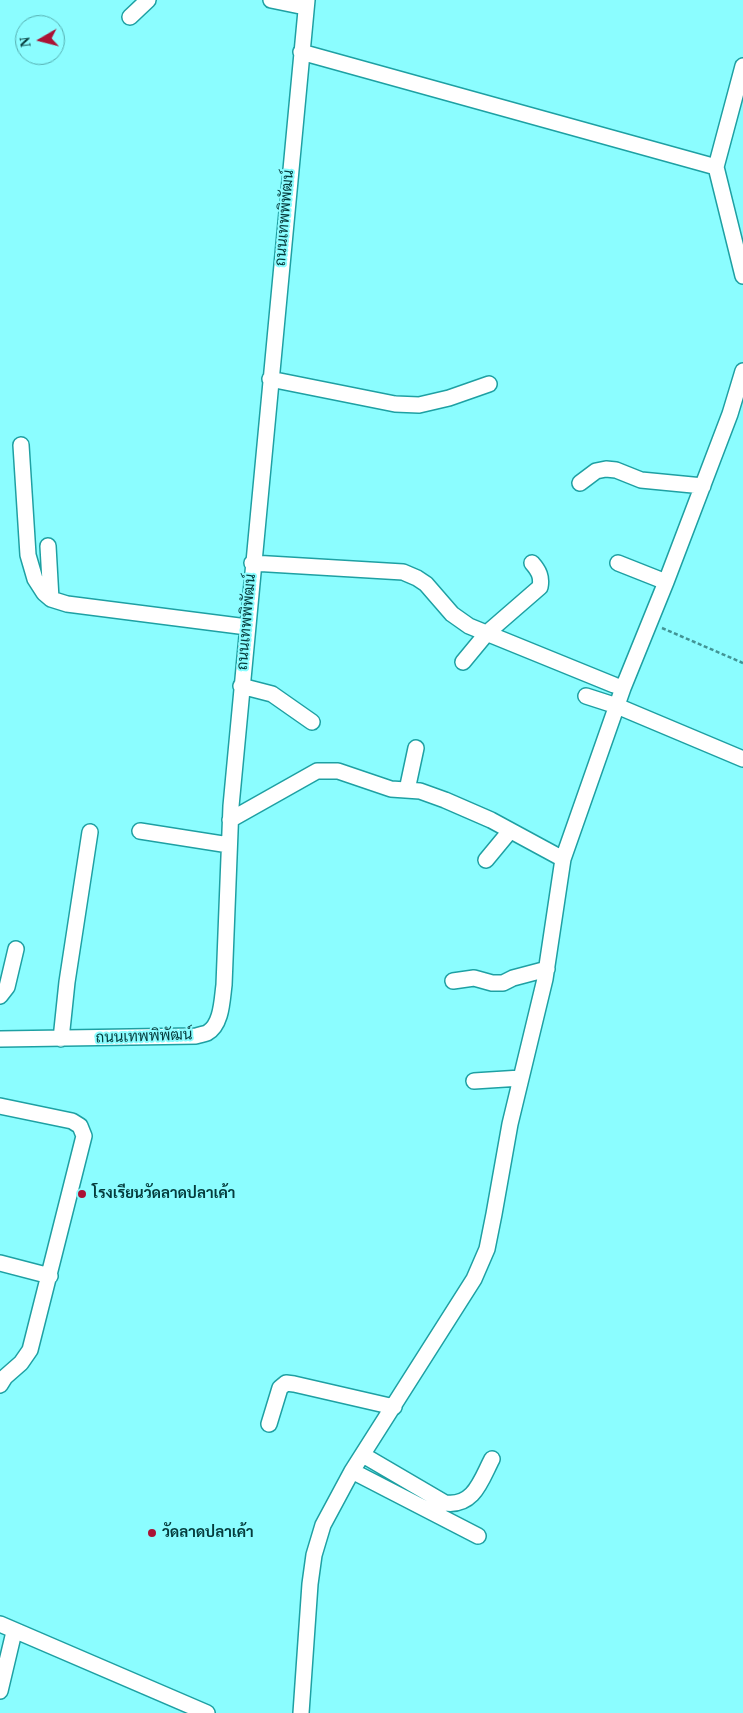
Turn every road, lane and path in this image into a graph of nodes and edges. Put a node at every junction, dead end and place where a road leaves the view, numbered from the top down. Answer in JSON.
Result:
{"nodes":[{"id":1,"x":148,"y":0,"type":"edge"},
{"id":2,"x":271,"y":0,"type":"edge"},
{"id":3,"x":306,"y":4,"type":"edge"},
{"id":4,"x":130,"y":17,"type":"dead end"},
{"id":5,"x":301,"y":52,"type":"junction"},
{"id":6,"x":743,"y":66,"type":"edge"},
{"id":7,"x":716,"y":166,"type":"junction"},
{"id":8,"x":743,"y":276,"type":"edge"},
{"id":9,"x":743,"y":371,"type":"edge"},
{"id":10,"x":270,"y":379,"type":"junction"},
{"id":11,"x":489,"y":384,"type":"dead end"},
{"id":12,"x":737,"y":415,"type":"edge"},
{"id":13,"x":21,"y":445,"type":"dead end"},
{"id":14,"x":580,"y":483,"type":"dead end"},
{"id":15,"x":703,"y":486,"type":"junction"},
{"id":16,"x":48,"y":546,"type":"dead end"},
{"id":17,"x":252,"y":563,"type":"junction"},
{"id":18,"x":532,"y":563,"type":"dead end"},
{"id":19,"x":618,"y":563,"type":"dead end"},
{"id":20,"x":666,"y":582,"type":"junction"},
{"id":21,"x":51,"y":599,"type":"junction"},
{"id":22,"x":650,"y":623,"type":"junction"},
{"id":23,"x":247,"y":627,"type":"junction"},
{"id":24,"x":487,"y":633,"type":"junction"},
{"id":25,"x":463,"y":662,"type":"dead end"},
{"id":26,"x":743,"y":663,"type":"edge"},
{"id":27,"x":241,"y":686,"type":"junction"},
{"id":28,"x":623,"y":688,"type":"junction"},
{"id":29,"x":586,"y":696,"type":"dead end"},
{"id":30,"x":617,"y":706,"type":"junction"},
{"id":31,"x":312,"y":722,"type":"dead end"},
{"id":32,"x":416,"y":748,"type":"dead end"},
{"id":33,"x":743,"y":759,"type":"edge"},
{"id":34,"x":407,"y":790,"type":"junction"},
{"id":35,"x":230,"y":820,"type":"junction"},
{"id":36,"x":510,"y":830,"type":"junction"},
{"id":37,"x":140,"y":831,"type":"dead end"},
{"id":38,"x":90,"y":832,"type":"dead end"},
{"id":39,"x":229,"y":846,"type":"junction"},
{"id":40,"x":563,"y":859,"type":"junction"},
{"id":41,"x":486,"y":860,"type":"dead end"},
{"id":42,"x":16,"y":949,"type":"dead end"},
{"id":43,"x":547,"y":968,"type":"junction"},
{"id":44,"x":452,"y":981,"type":"dead end"},
{"id":45,"x":0,"y":996,"type":"edge"},
{"id":46,"x":61,"y":1039,"type":"junction"},
{"id":47,"x":0,"y":1040,"type":"edge"},
{"id":48,"x":521,"y":1078,"type":"junction"},
{"id":49,"x":474,"y":1081,"type":"dead end"},
{"id":50,"x":0,"y":1106,"type":"edge"},
{"id":51,"x":0,"y":1263,"type":"edge"},
{"id":52,"x":50,"y":1276,"type":"junction"},
{"id":53,"x":0,"y":1385,"type":"edge"},
{"id":54,"x":394,"y":1407,"type":"junction"},
{"id":55,"x":269,"y":1424,"type":"dead end"},
{"id":56,"x":363,"y":1455,"type":"junction"},
{"id":57,"x":492,"y":1459,"type":"dead end"},
{"id":58,"x":352,"y":1471,"type":"junction"},
{"id":59,"x":478,"y":1536,"type":"dead end"},
{"id":60,"x":0,"y":1624,"type":"edge"},
{"id":61,"x":14,"y":1632,"type":"junction"},
{"id":62,"x":0,"y":1691,"type":"edge"},
{"id":63,"x":207,"y":1713,"type":"edge"},
{"id":64,"x":301,"y":1713,"type":"edge"}],
"edges":[{"from":1,"to":4,"type":"street"},
{"from":2,"to":3,"type":"street"},
{"from":3,"to":5,"type":"street","name":"ถนนเทพพิพัฒน์"},
{"from":5,"to":7,"type":"street"},
{"from":5,"to":10,"type":"street","name":"ถนนเทพพิพัฒน์"},
{"from":6,"to":7,"type":"street"},
{"from":7,"to":8,"type":"street"},
{"from":9,"to":12,"type":"street"},
{"from":10,"to":11,"type":"street"},
{"from":10,"to":17,"type":"street","name":"ถนนเทพพิพัฒน์"},
{"from":12,"to":15,"type":"street"},
{"from":13,"to":21,"type":"street"},
{"from":14,"to":15,"type":"street"},
{"from":15,"to":20,"type":"street"},
{"from":16,"to":21,"type":"street"},
{"from":17,"to":23,"type":"street","name":"ถนนเทพพิพัฒน์"},
{"from":17,"to":24,"type":"street"},
{"from":18,"to":24,"type":"street"},
{"from":19,"to":20,"type":"street"},
{"from":20,"to":22,"type":"street"},
{"from":21,"to":23,"type":"street"},
{"from":22,"to":26,"type":"path"},
{"from":22,"to":28,"type":"street"},
{"from":23,"to":27,"type":"street","name":"ถนนเทพพิพัฒน์"},
{"from":24,"to":25,"type":"street"},
{"from":24,"to":28,"type":"street"},
{"from":27,"to":31,"type":"street"},
{"from":27,"to":35,"type":"street","name":"ถนนเทพพิพัฒน์"},
{"from":28,"to":30,"type":"street"},
{"from":29,"to":30,"type":"street"},
{"from":30,"to":33,"type":"street"},
{"from":30,"to":40,"type":"street"},
{"from":32,"to":34,"type":"street"},
{"from":34,"to":35,"type":"street"},
{"from":34,"to":36,"type":"street"},
{"from":35,"to":39,"type":"street","name":"ถนนเทพพิพัฒน์"},
{"from":36,"to":40,"type":"street"},
{"from":36,"to":41,"type":"street"},
{"from":37,"to":39,"type":"street"},
{"from":38,"to":46,"type":"street"},
{"from":39,"to":46,"type":"street","name":"ถนนเทพพิพัฒน์"},
{"from":40,"to":43,"type":"street"},
{"from":42,"to":45,"type":"street"},
{"from":43,"to":44,"type":"street"},
{"from":43,"to":48,"type":"street"},
{"from":46,"to":47,"type":"street","name":"ถนนเทพพิพัฒน์"},
{"from":48,"to":49,"type":"street"},
{"from":48,"to":54,"type":"street"},
{"from":50,"to":52,"type":"street"},
{"from":51,"to":52,"type":"street"},
{"from":52,"to":53,"type":"street"},
{"from":54,"to":55,"type":"street"},
{"from":54,"to":56,"type":"street"},
{"from":56,"to":57,"type":"street"},
{"from":56,"to":58,"type":"street"},
{"from":58,"to":59,"type":"street"},
{"from":58,"to":64,"type":"street"},
{"from":60,"to":61,"type":"street"},
{"from":61,"to":62,"type":"street"},
{"from":61,"to":63,"type":"street"}]}
